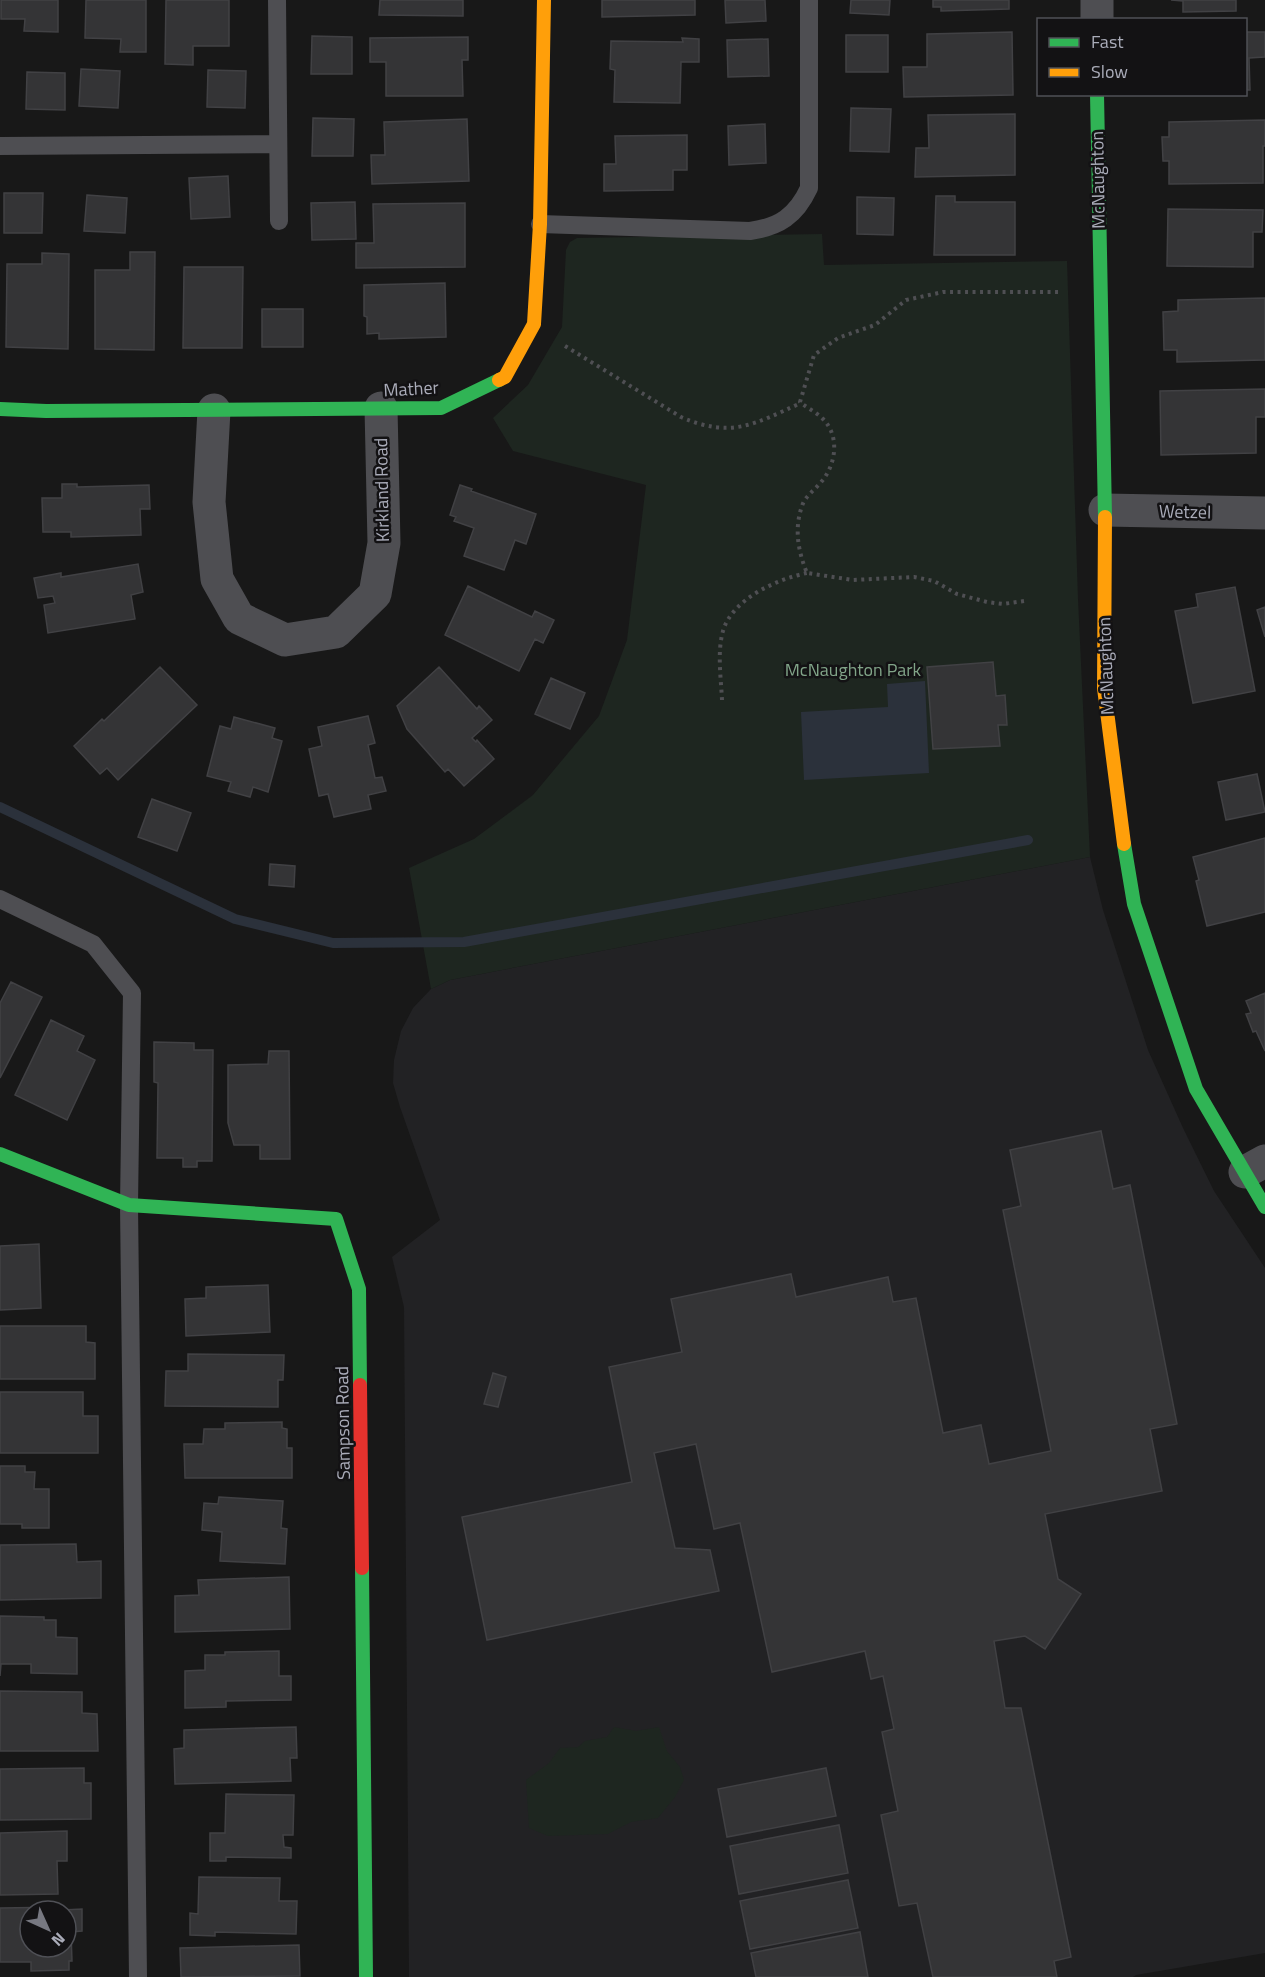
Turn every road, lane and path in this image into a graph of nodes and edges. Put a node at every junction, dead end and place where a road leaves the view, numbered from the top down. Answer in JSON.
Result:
{"nodes":[{"id":1,"x":277,"y":0,"type":"edge"},
{"id":2,"x":544,"y":0,"type":"edge"},
{"id":3,"x":809,"y":0,"type":"edge"},
{"id":4,"x":1097,"y":0,"type":"edge"},
{"id":5,"x":1097,"y":18,"type":"edge"},
{"id":6,"x":1097,"y":96,"type":"edge"},
{"id":7,"x":279,"y":144,"type":"junction"},
{"id":8,"x":0,"y":146,"type":"edge"},
{"id":9,"x":279,"y":221,"type":"dead end"},
{"id":10,"x":540,"y":224,"type":"junction"},
{"id":11,"x":1061,"y":292,"type":"dead end"},
{"id":12,"x":565,"y":346,"type":"dead end"},
{"id":13,"x":801,"y":403,"type":"junction"},
{"id":14,"x":381,"y":408,"type":"junction"},
{"id":15,"x":0,"y":409,"type":"edge"},
{"id":16,"x":214,"y":410,"type":"junction"},
{"id":17,"x":1105,"y":510,"type":"junction"},
{"id":18,"x":1265,"y":513,"type":"edge"},
{"id":19,"x":807,"y":573,"type":"junction"},
{"id":20,"x":1024,"y":601,"type":"dead end"},
{"id":21,"x":722,"y":700,"type":"dead end"},
{"id":22,"x":0,"y":899,"type":"edge"},
{"id":23,"x":0,"y":1154,"type":"edge"},
{"id":24,"x":1255,"y":1167,"type":"edge"},
{"id":25,"x":129,"y":1205,"type":"junction"},
{"id":26,"x":1265,"y":1207,"type":"edge"},
{"id":27,"x":138,"y":1977,"type":"edge"},
{"id":28,"x":366,"y":1977,"type":"edge"}],
"edges":[{"from":1,"to":7,"type":"lane"},
{"from":2,"to":10,"type":"street","name":"Mather"},
{"from":3,"to":10,"type":"lane"},
{"from":4,"to":5,"type":"street"},
{"from":6,"to":17,"type":"street","name":"McNaughton"},
{"from":7,"to":8,"type":"lane"},
{"from":7,"to":9,"type":"lane"},
{"from":10,"to":14,"type":"street","name":"Mather"},
{"from":11,"to":13,"type":"path"},
{"from":12,"to":13,"type":"path"},
{"from":13,"to":19,"type":"path"},
{"from":14,"to":16,"type":"street","name":"Mather"},
{"from":14,"to":16,"type":"street","name":"Kirkland Road"},
{"from":15,"to":16,"type":"street","name":"Mather"},
{"from":17,"to":18,"type":"street","name":"Wetzel"},
{"from":17,"to":24,"type":"street","name":"McNaughton"},
{"from":19,"to":20,"type":"path"},
{"from":19,"to":21,"type":"path"},
{"from":22,"to":25,"type":"lane"},
{"from":23,"to":25,"type":"street","name":"Sampson Road"},
{"from":24,"to":26,"type":"street","name":"McNaughton"},
{"from":25,"to":27,"type":"lane"},
{"from":25,"to":28,"type":"street","name":"Sampson Road"}]}
